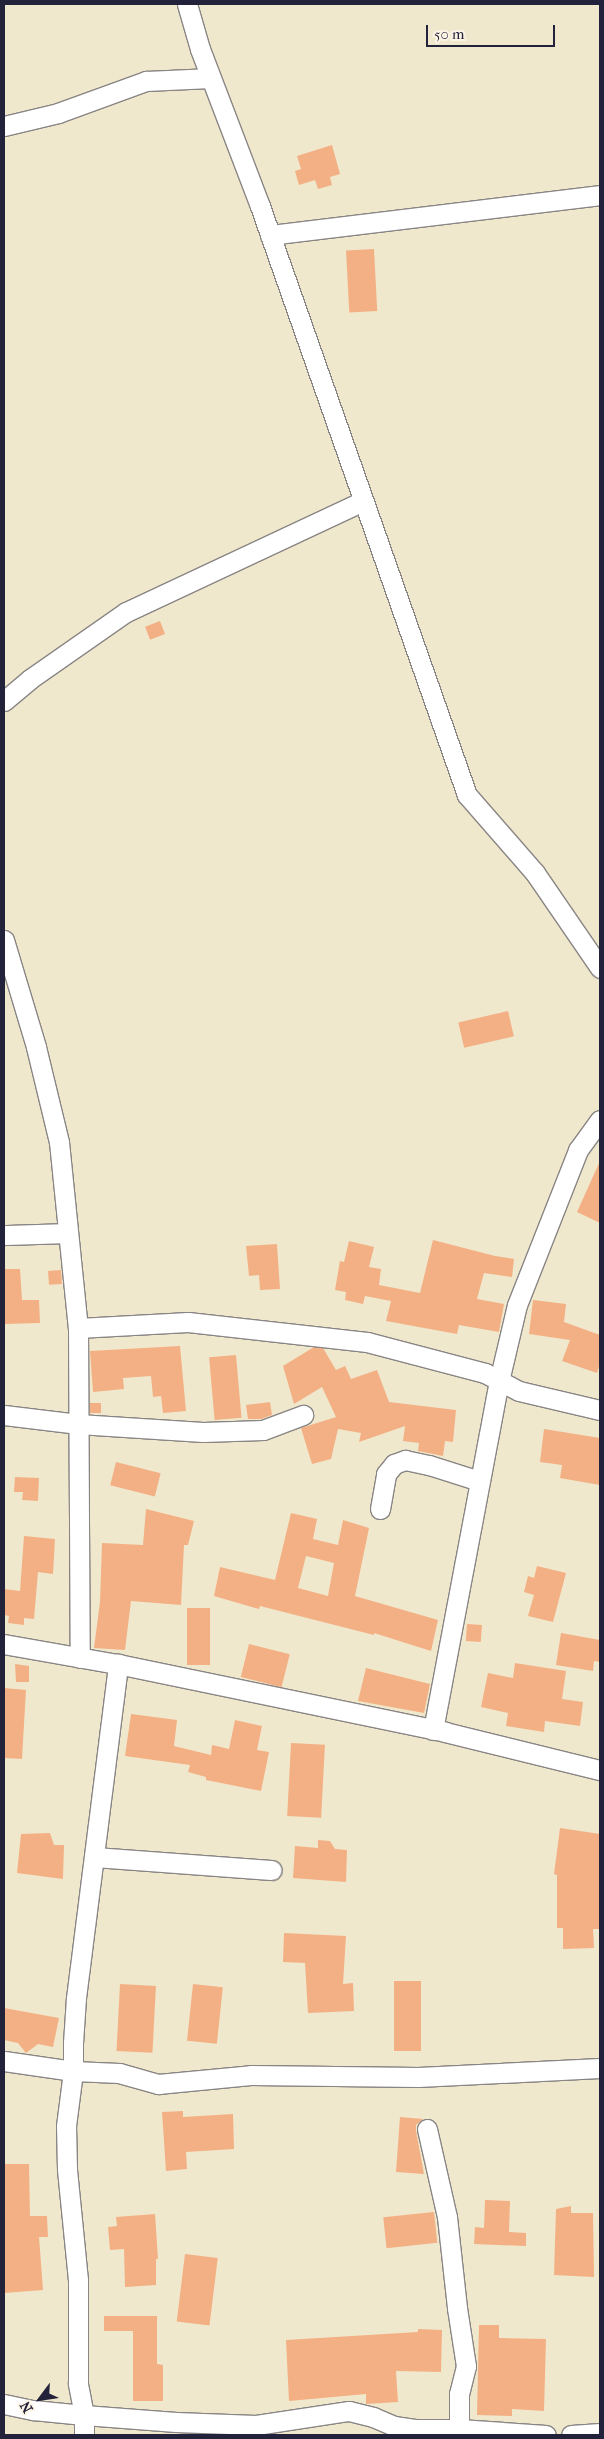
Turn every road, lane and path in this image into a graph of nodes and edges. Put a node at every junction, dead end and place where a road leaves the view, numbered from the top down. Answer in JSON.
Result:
{"nodes":[{"id":1,"x":187,"y":4,"type":"edge"},
{"id":2,"x":211,"y":78,"type":"junction"},
{"id":3,"x":4,"y":126,"type":"edge"},
{"id":4,"x":600,"y":194,"type":"edge"},
{"id":5,"x":270,"y":235,"type":"junction"},
{"id":6,"x":363,"y":501,"type":"junction"},
{"id":7,"x":4,"y":701,"type":"edge"},
{"id":8,"x":4,"y":940,"type":"edge"},
{"id":9,"x":600,"y":968,"type":"edge"},
{"id":10,"x":600,"y":1120,"type":"edge"},
{"id":11,"x":68,"y":1233,"type":"junction"},
{"id":12,"x":4,"y":1235,"type":"edge"},
{"id":13,"x":78,"y":1328,"type":"junction"},
{"id":14,"x":499,"y":1380,"type":"junction"},
{"id":15,"x":600,"y":1410,"type":"edge"},
{"id":16,"x":4,"y":1415,"type":"edge"},
{"id":17,"x":303,"y":1415,"type":"dead end"},
{"id":18,"x":78,"y":1424,"type":"junction"},
{"id":19,"x":479,"y":1482,"type":"junction"},
{"id":20,"x":380,"y":1509,"type":"dead end"},
{"id":21,"x":4,"y":1644,"type":"edge"},
{"id":22,"x":80,"y":1658,"type":"junction"},
{"id":23,"x":118,"y":1664,"type":"junction"},
{"id":24,"x":433,"y":1730,"type":"junction"},
{"id":25,"x":600,"y":1770,"type":"edge"},
{"id":26,"x":94,"y":1856,"type":"junction"},
{"id":27,"x":272,"y":1870,"type":"dead end"},
{"id":28,"x":4,"y":2061,"type":"edge"},
{"id":29,"x":600,"y":2068,"type":"edge"},
{"id":30,"x":74,"y":2071,"type":"junction"},
{"id":31,"x":427,"y":2129,"type":"dead end"},
{"id":32,"x":4,"y":2404,"type":"edge"},
{"id":33,"x":84,"y":2415,"type":"junction"},
{"id":34,"x":256,"y":2430,"type":"edge"},
{"id":35,"x":459,"y":2432,"type":"edge"},
{"id":36,"x":600,"y":2433,"type":"edge"},
{"id":37,"x":84,"y":2435,"type":"edge"},
{"id":38,"x":546,"y":2435,"type":"edge"},
{"id":39,"x":571,"y":2435,"type":"edge"}],
"edges":[{"from":1,"to":2,"type":"street"},
{"from":2,"to":3,"type":"street"},
{"from":2,"to":5,"type":"street"},
{"from":4,"to":5,"type":"street"},
{"from":5,"to":6,"type":"street"},
{"from":6,"to":7,"type":"street"},
{"from":6,"to":9,"type":"street"},
{"from":8,"to":11,"type":"street"},
{"from":10,"to":14,"type":"street"},
{"from":11,"to":12,"type":"street"},
{"from":11,"to":13,"type":"street"},
{"from":13,"to":14,"type":"street"},
{"from":13,"to":18,"type":"street"},
{"from":14,"to":15,"type":"street"},
{"from":14,"to":19,"type":"street"},
{"from":16,"to":18,"type":"street"},
{"from":17,"to":18,"type":"street"},
{"from":18,"to":22,"type":"street"},
{"from":19,"to":20,"type":"street"},
{"from":19,"to":24,"type":"street"},
{"from":21,"to":22,"type":"street"},
{"from":22,"to":23,"type":"street"},
{"from":23,"to":24,"type":"street"},
{"from":23,"to":26,"type":"street"},
{"from":24,"to":25,"type":"street"},
{"from":26,"to":27,"type":"street"},
{"from":26,"to":30,"type":"street"},
{"from":28,"to":30,"type":"street"},
{"from":29,"to":30,"type":"street"},
{"from":30,"to":33,"type":"street"},
{"from":31,"to":35,"type":"street"},
{"from":32,"to":33,"type":"street"},
{"from":33,"to":34,"type":"street"},
{"from":33,"to":37,"type":"street"},
{"from":34,"to":35,"type":"street"},
{"from":35,"to":38,"type":"street"},
{"from":36,"to":39,"type":"street"}]}
